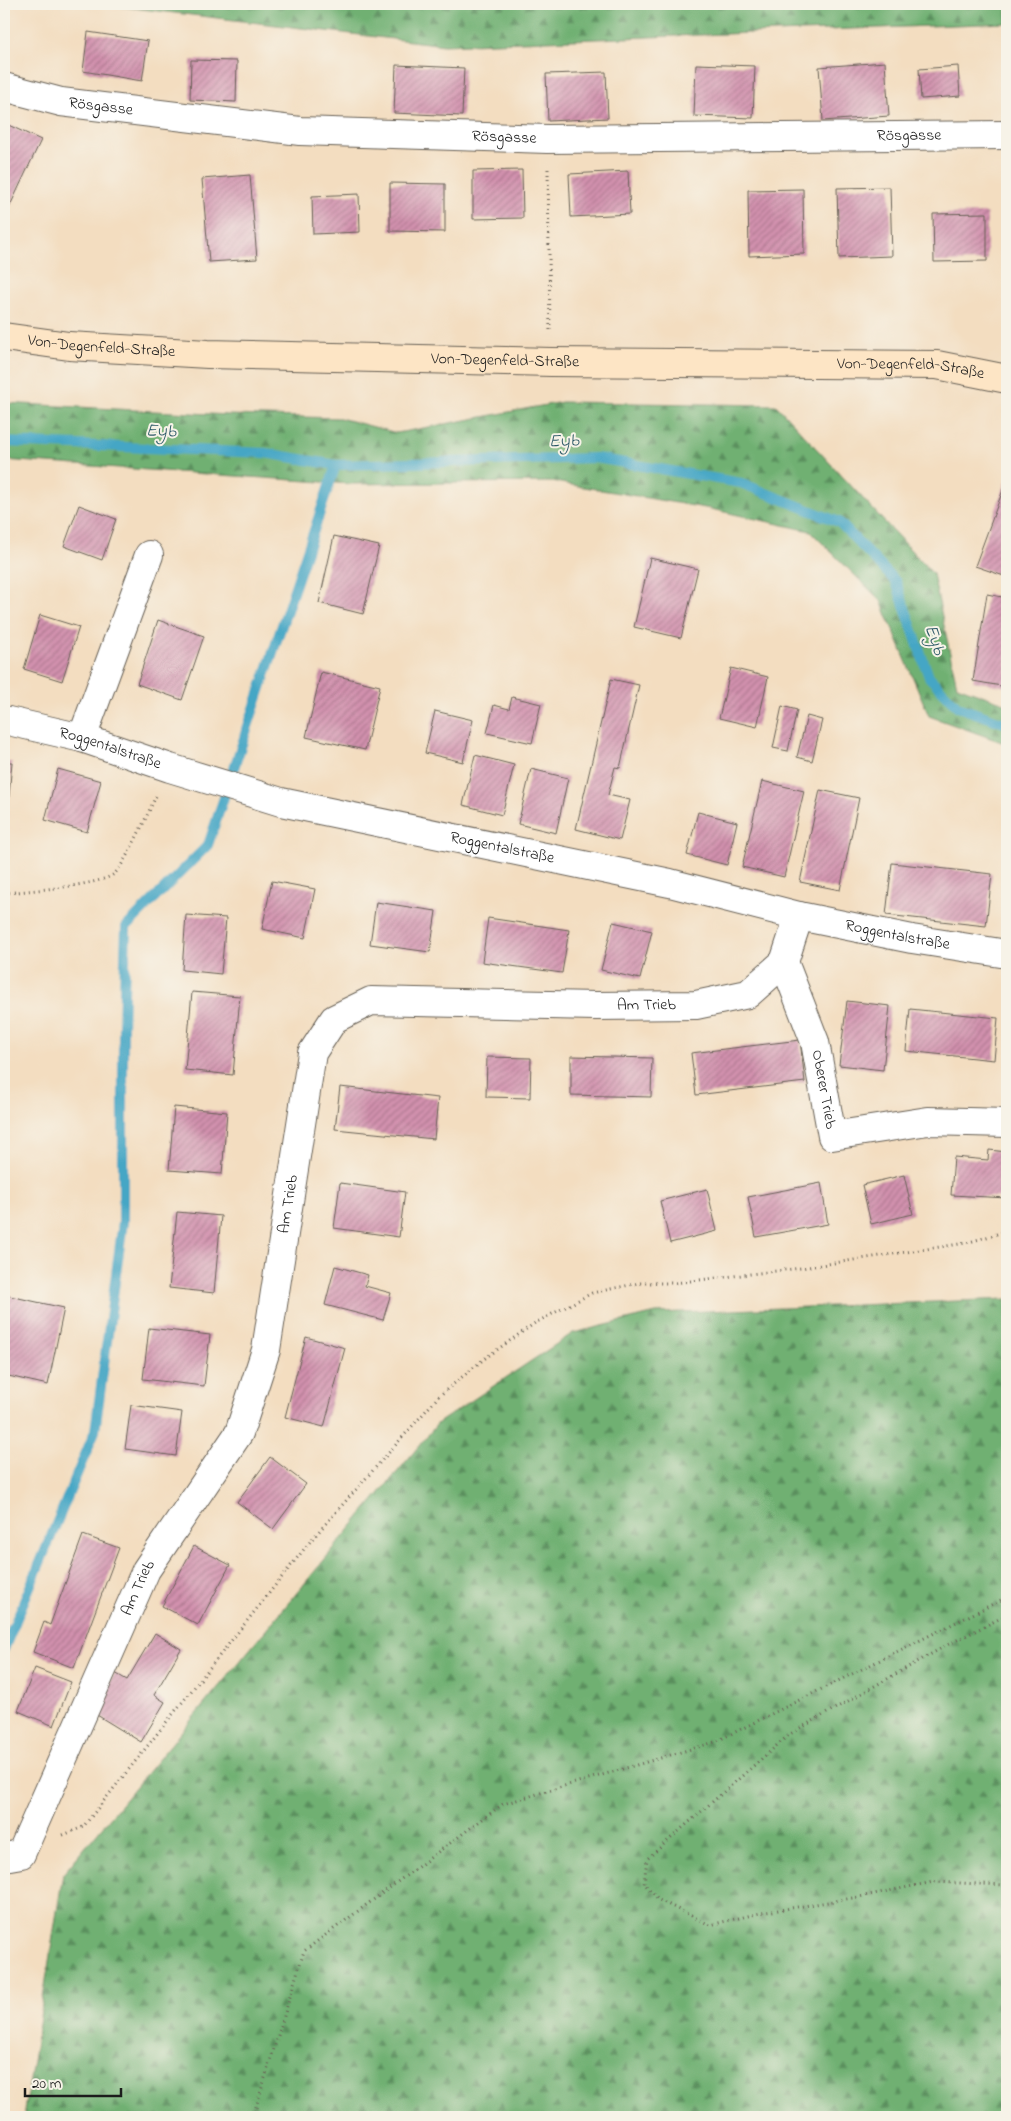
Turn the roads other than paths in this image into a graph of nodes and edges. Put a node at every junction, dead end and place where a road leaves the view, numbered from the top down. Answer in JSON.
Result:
{"nodes":[{"id":1,"x":4,"y":87,"type":"edge"},
{"id":2,"x":1007,"y":135,"type":"edge"},
{"id":3,"x":4,"y":337,"type":"edge"},
{"id":4,"x":1007,"y":379,"type":"edge"},
{"id":5,"x":149,"y":555,"type":"dead end"},
{"id":6,"x":4,"y":720,"type":"edge"},
{"id":7,"x":82,"y":738,"type":"junction"},
{"id":8,"x":800,"y":916,"type":"junction"},
{"id":9,"x":1007,"y":954,"type":"edge"},
{"id":10,"x":784,"y":962,"type":"junction"},
{"id":11,"x":1007,"y":1123,"type":"edge"},
{"id":12,"x":12,"y":1855,"type":"edge"}],
"edges":[{"from":1,"to":2,"type":"street","name":"Rösgasse"},
{"from":3,"to":4,"type":"main road","name":"Von-Degenfeld-Straße"},
{"from":5,"to":7,"type":"street"},
{"from":6,"to":7,"type":"street","name":"Roggentalstraße"},
{"from":7,"to":8,"type":"street","name":"Roggentalstraße"},
{"from":8,"to":9,"type":"street","name":"Roggentalstraße"},
{"from":8,"to":10,"type":"street","name":"Am Trieb"},
{"from":10,"to":11,"type":"street","name":"Oberer Trieb"},
{"from":10,"to":12,"type":"street","name":"Am Trieb"}]}
